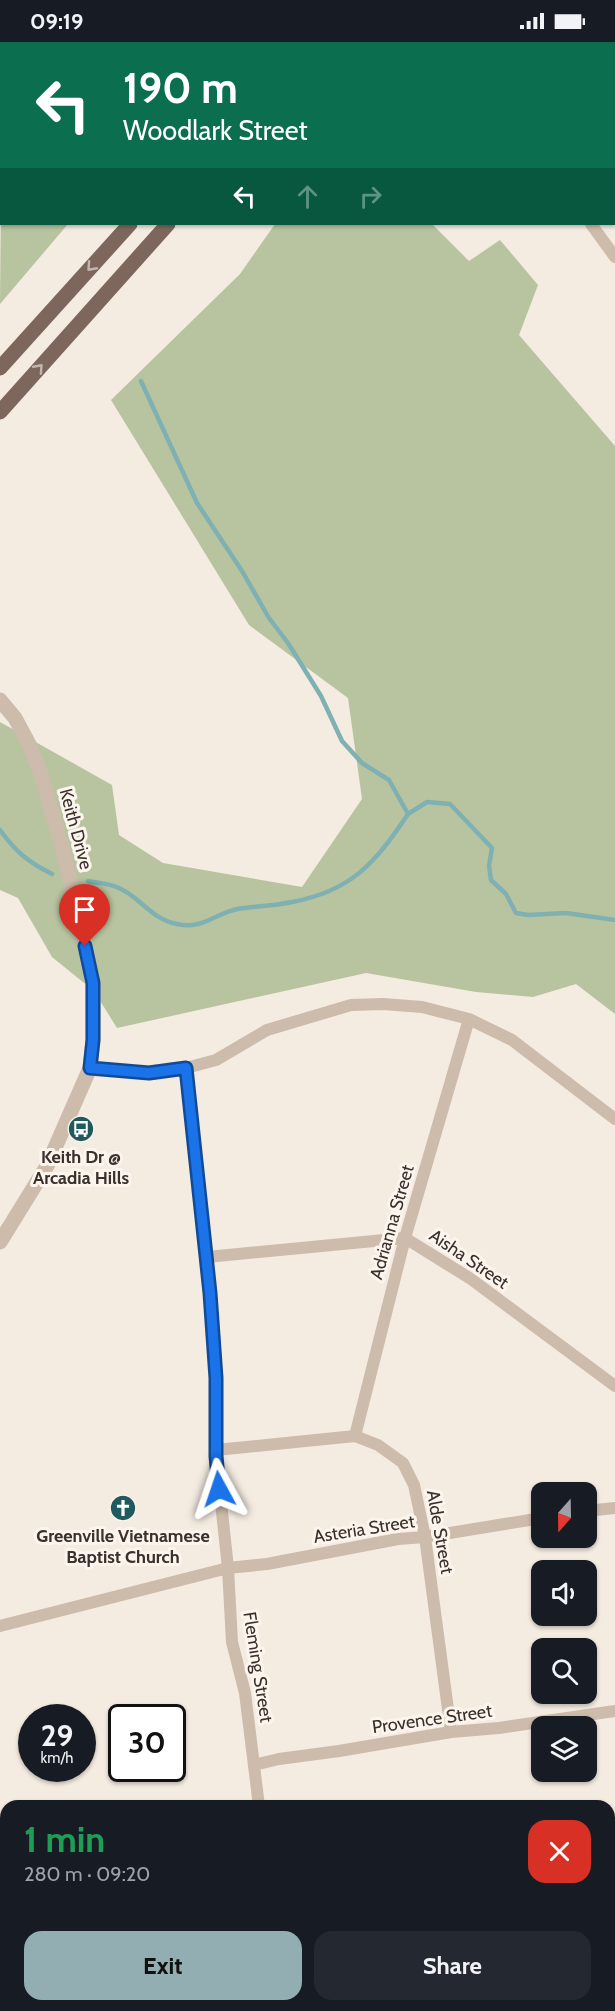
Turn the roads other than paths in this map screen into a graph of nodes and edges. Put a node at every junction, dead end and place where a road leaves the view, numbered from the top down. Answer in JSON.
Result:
{"nodes":[{"id":1,"x":129,"y":225,"type":"edge"},
{"id":2,"x":167,"y":225,"type":"edge"},
{"id":3,"x":592,"y":225,"type":"edge"},
{"id":4,"x":615,"y":257,"type":"edge"},
{"id":5,"x":0,"y":368,"type":"edge"},
{"id":6,"x":0,"y":412,"type":"edge"},
{"id":7,"x":0,"y":700,"type":"edge"},
{"id":8,"x":469,"y":1019,"type":"junction"},
{"id":9,"x":90,"y":1068,"type":"junction"},
{"id":10,"x":186,"y":1068,"type":"junction"},
{"id":11,"x":615,"y":1119,"type":"edge"},
{"id":12,"x":405,"y":1238,"type":"junction"},
{"id":13,"x":0,"y":1242,"type":"edge"},
{"id":14,"x":207,"y":1257,"type":"junction"},
{"id":15,"x":615,"y":1386,"type":"edge"},
{"id":16,"x":356,"y":1436,"type":"junction"},
{"id":17,"x":216,"y":1450,"type":"junction"},
{"id":18,"x":615,"y":1508,"type":"edge"},
{"id":19,"x":597,"y":1510,"type":"edge"},
{"id":20,"x":531,"y":1520,"type":"edge"},
{"id":21,"x":425,"y":1537,"type":"junction"},
{"id":22,"x":228,"y":1568,"type":"junction"},
{"id":23,"x":0,"y":1626,"type":"edge"},
{"id":24,"x":615,"y":1711,"type":"edge"},
{"id":25,"x":451,"y":1732,"type":"junction"},
{"id":26,"x":254,"y":1765,"type":"junction"},
{"id":27,"x":258,"y":1800,"type":"edge"}],
"edges":[{"from":1,"to":5,"type":"main road","one_way":true},
{"from":6,"to":2,"type":"main road","one_way":true},
{"from":3,"to":4,"type":"street"},
{"from":7,"to":9,"type":"street","name":"Keith Drive"},
{"from":8,"to":10,"type":"street"},
{"from":8,"to":11,"type":"street"},
{"from":8,"to":12,"type":"street","name":"Adrianna Street"},
{"from":9,"to":10,"type":"street"},
{"from":9,"to":13,"type":"street","name":"Keith Drive"},
{"from":10,"to":14,"type":"street","name":"Fleming Street"},
{"from":12,"to":14,"type":"street","name":"Aisha Street"},
{"from":12,"to":15,"type":"street","name":"Aisha Street"},
{"from":12,"to":16,"type":"street","name":"Adrianna Street"},
{"from":14,"to":17,"type":"street","name":"Fleming Street"},
{"from":16,"to":17,"type":"street","name":"Alde Street"},
{"from":16,"to":21,"type":"street","name":"Alde Street"},
{"from":17,"to":22,"type":"street","name":"Fleming Street"},
{"from":18,"to":19,"type":"street"},
{"from":20,"to":21,"type":"street","name":"Asteria Street"},
{"from":21,"to":22,"type":"street","name":"Asteria Street"},
{"from":21,"to":25,"type":"street","name":"Alde Street"},
{"from":22,"to":23,"type":"street","name":"Asteria Street"},
{"from":22,"to":26,"type":"street","name":"Fleming Street"},
{"from":24,"to":25,"type":"street","name":"Provence Street"},
{"from":25,"to":26,"type":"street","name":"Provence Street"},
{"from":26,"to":27,"type":"street","name":"Fleming Street"}]}
